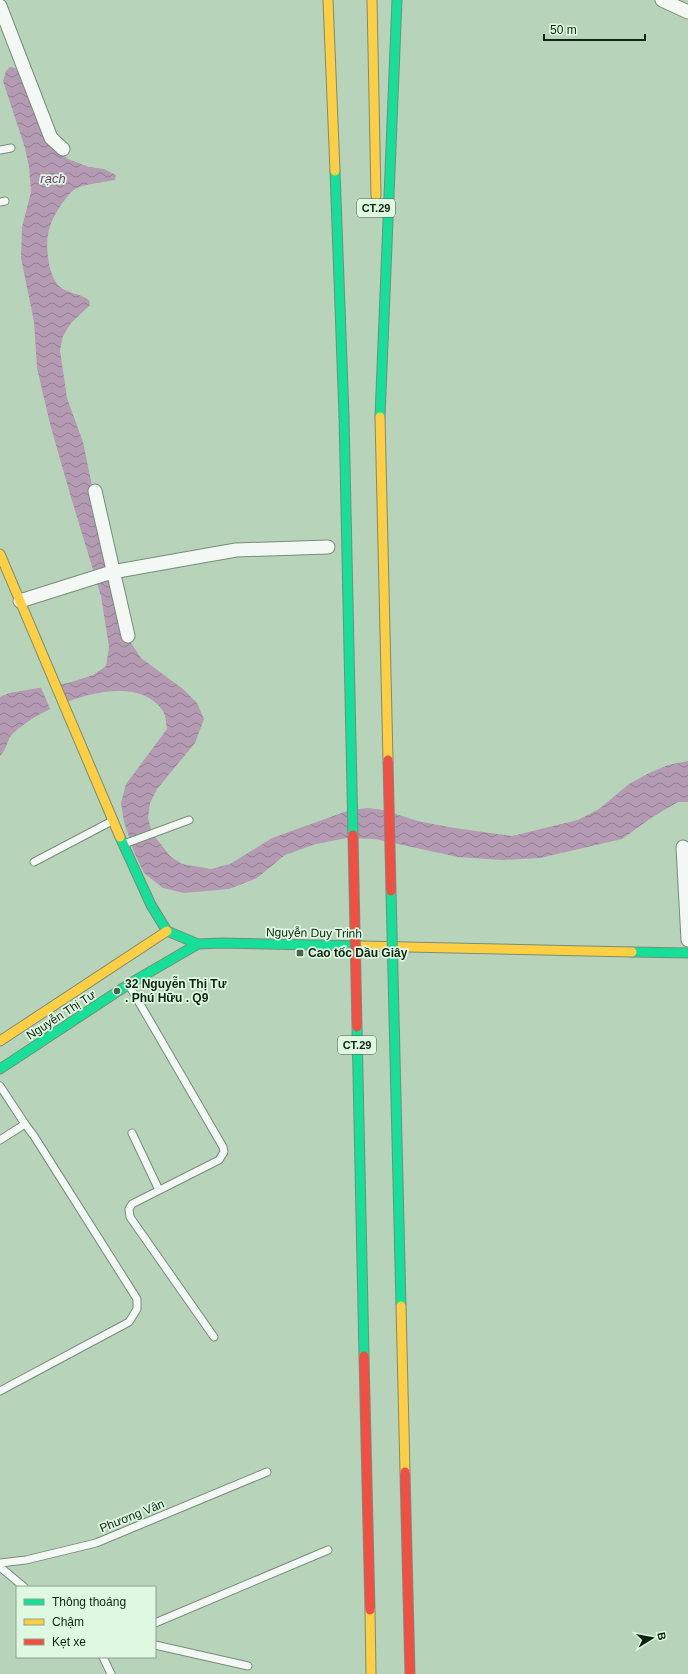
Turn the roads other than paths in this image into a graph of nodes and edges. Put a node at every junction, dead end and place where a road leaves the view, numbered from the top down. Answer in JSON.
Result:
{"nodes":[{"id":1,"x":328,"y":0,"type":"edge"},
{"id":2,"x":335,"y":0,"type":"edge"},
{"id":3,"x":372,"y":0,"type":"edge"},
{"id":4,"x":397,"y":0,"type":"edge"},
{"id":5,"x":662,"y":0,"type":"edge"},
{"id":6,"x":0,"y":6,"type":"edge"},
{"id":7,"x":688,"y":12,"type":"edge"},
{"id":8,"x":11,"y":148,"type":"dead end"},
{"id":9,"x":63,"y":149,"type":"dead end"},
{"id":10,"x":0,"y":150,"type":"edge"},
{"id":11,"x":376,"y":205,"type":"dead end"},
{"id":12,"x":377,"y":260,"type":"dead end"},
{"id":13,"x":344,"y":416,"type":"junction"},
{"id":14,"x":380,"y":417,"type":"junction"},
{"id":15,"x":95,"y":491,"type":"dead end"},
{"id":16,"x":328,"y":546,"type":"dead end"},
{"id":17,"x":0,"y":554,"type":"edge"},
{"id":18,"x":113,"y":572,"type":"junction"},
{"id":19,"x":20,"y":601,"type":"junction"},
{"id":20,"x":128,"y":636,"type":"dead end"},
{"id":21,"x":189,"y":820,"type":"dead end"},
{"id":22,"x":112,"y":821,"type":"junction"},
{"id":23,"x":122,"y":845,"type":"junction"},
{"id":24,"x":683,"y":847,"type":"dead end"},
{"id":25,"x":34,"y":862,"type":"dead end"},
{"id":26,"x":167,"y":931,"type":"junction"},
{"id":27,"x":688,"y":940,"type":"edge"},
{"id":28,"x":198,"y":944,"type":"junction"},
{"id":29,"x":688,"y":953,"type":"edge"},
{"id":30,"x":129,"y":984,"type":"junction"},
{"id":31,"x":0,"y":1041,"type":"edge"},
{"id":32,"x":0,"y":1069,"type":"edge"},
{"id":33,"x":0,"y":1086,"type":"edge"},
{"id":34,"x":25,"y":1124,"type":"junction"},
{"id":35,"x":132,"y":1133,"type":"dead end"},
{"id":36,"x":0,"y":1140,"type":"edge"},
{"id":37,"x":159,"y":1190,"type":"junction"},
{"id":38,"x":214,"y":1337,"type":"dead end"},
{"id":39,"x":0,"y":1391,"type":"edge"},
{"id":40,"x":267,"y":1472,"type":"dead end"},
{"id":41,"x":328,"y":1550,"type":"dead end"},
{"id":42,"x":0,"y":1563,"type":"edge"},
{"id":43,"x":0,"y":1568,"type":"edge"},
{"id":44,"x":23,"y":1586,"type":"edge"},
{"id":45,"x":156,"y":1623,"type":"edge"},
{"id":46,"x":156,"y":1645,"type":"edge"},
{"id":47,"x":103,"y":1658,"type":"edge"},
{"id":48,"x":248,"y":1666,"type":"dead end"},
{"id":49,"x":111,"y":1674,"type":"edge"},
{"id":50,"x":371,"y":1674,"type":"edge"},
{"id":51,"x":410,"y":1674,"type":"edge"}],
"edges":[{"from":1,"to":13,"type":"main road"},
{"from":2,"to":13,"type":"main road","number":"CT.29"},
{"from":3,"to":11,"type":"main road","number":"CT.29"},
{"from":4,"to":14,"type":"main road"},
{"from":5,"to":7,"type":"street"},
{"from":6,"to":9,"type":"street"},
{"from":8,"to":10,"type":"lane"},
{"from":12,"to":14,"type":"main road"},
{"from":13,"to":50,"type":"main road","number":"CT.29","bridge":true},
{"from":14,"to":51,"type":"main road","bridge":true},
{"from":15,"to":18,"type":"street"},
{"from":16,"to":18,"type":"street"},
{"from":17,"to":19,"type":"main road"},
{"from":18,"to":19,"type":"street"},
{"from":18,"to":20,"type":"street"},
{"from":19,"to":22,"type":"main road"},
{"from":21,"to":23,"type":"lane"},
{"from":22,"to":23,"type":"main road"},
{"from":22,"to":25,"type":"lane"},
{"from":23,"to":26,"type":"main road"},
{"from":24,"to":27,"type":"street"},
{"from":26,"to":28,"type":"main road","name":"Nguyễn Duy Trinh"},
{"from":26,"to":31,"type":"main road","name":"Nguyễn Thị Tư"},
{"from":28,"to":29,"type":"main road","name":"Nguyễn Duy Trinh"},
{"from":28,"to":30,"type":"main road","name":"Nguyễn Thị Tư"},
{"from":30,"to":32,"type":"main road","name":"Nguyễn Thị Tư"},
{"from":30,"to":37,"type":"lane"},
{"from":33,"to":34,"type":"lane"},
{"from":34,"to":36,"type":"lane"},
{"from":34,"to":39,"type":"lane"},
{"from":35,"to":37,"type":"lane"},
{"from":37,"to":38,"type":"lane"},
{"from":40,"to":42,"type":"lane","name":"Phương Vân"},
{"from":41,"to":45,"type":"lane"},
{"from":43,"to":44,"type":"lane"},
{"from":46,"to":48,"type":"lane"},
{"from":47,"to":49,"type":"lane"}]}
